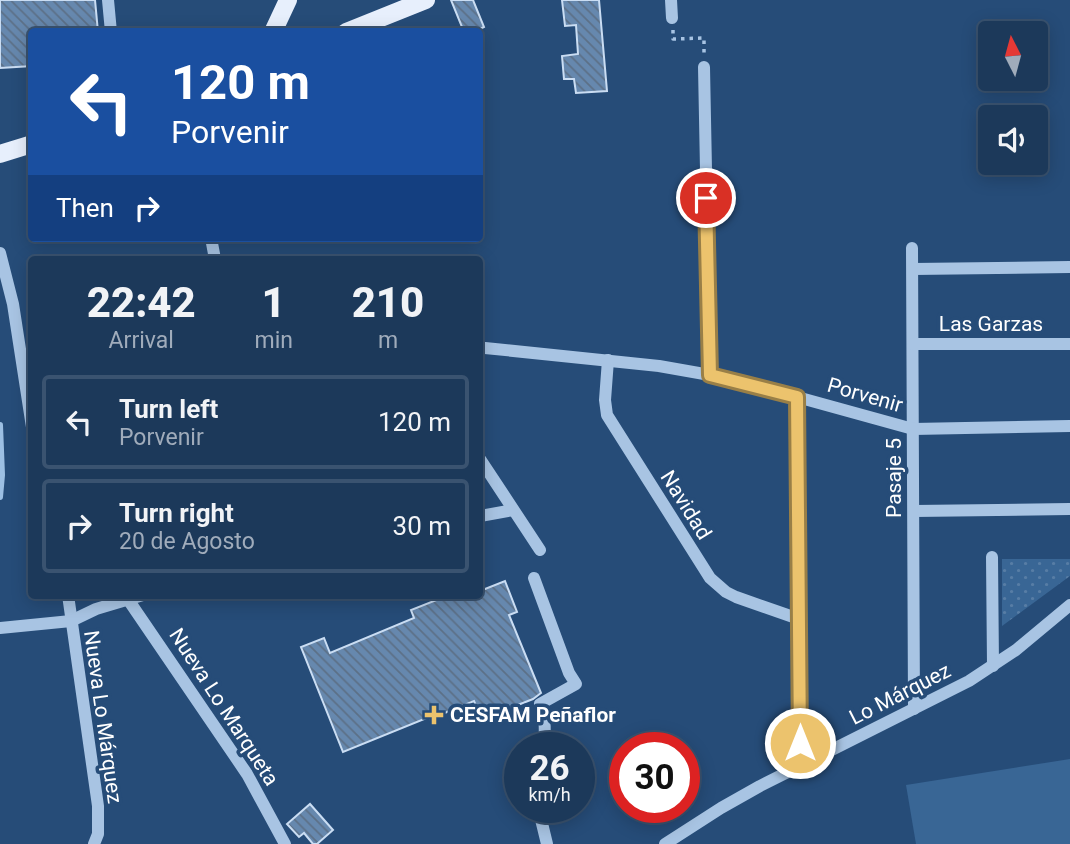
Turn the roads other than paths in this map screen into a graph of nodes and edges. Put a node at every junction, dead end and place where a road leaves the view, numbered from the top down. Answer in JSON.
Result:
{"nodes":[{"id":1,"x":108,"y":0,"type":"edge"},
{"id":2,"x":426,"y":0,"type":"edge"},
{"id":3,"x":671,"y":0,"type":"edge"},
{"id":4,"x":286,"y":5,"type":"edge"},
{"id":5,"x":672,"y":18,"type":"road end"},
{"id":6,"x":111,"y":28,"type":"edge"},
{"id":7,"x":275,"y":28,"type":"edge"},
{"id":8,"x":290,"y":28,"type":"edge"},
{"id":9,"x":356,"y":28,"type":"edge"},
{"id":10,"x":704,"y":67,"type":"road end"},
{"id":11,"x":28,"y":145,"type":"edge"},
{"id":12,"x":0,"y":154,"type":"edge"},
{"id":13,"x":912,"y":248,"type":"dead end"},
{"id":14,"x":0,"y":253,"type":"edge"},
{"id":15,"x":1070,"y":267,"type":"edge"},
{"id":16,"x":913,"y":269,"type":"junction"},
{"id":17,"x":913,"y":344,"type":"junction"},
{"id":18,"x":1070,"y":344,"type":"edge"},
{"id":19,"x":485,"y":348,"type":"dead end"},
{"id":20,"x":608,"y":360,"type":"junction"},
{"id":21,"x":710,"y":375,"type":"junction"},
{"id":22,"x":797,"y":397,"type":"junction"},
{"id":23,"x":28,"y":401,"type":"edge"},
{"id":24,"x":1070,"y":426,"type":"edge"},
{"id":25,"x":914,"y":429,"type":"junction"},
{"id":26,"x":483,"y":464,"type":"edge"},
{"id":27,"x":1070,"y":509,"type":"edge"},
{"id":28,"x":513,"y":510,"type":"junction"},
{"id":29,"x":914,"y":511,"type":"junction"},
{"id":30,"x":483,"y":515,"type":"edge"},
{"id":31,"x":540,"y":550,"type":"dead end"},
{"id":32,"x":992,"y":557,"type":"dead end"},
{"id":33,"x":534,"y":578,"type":"dead end"},
{"id":34,"x":68,"y":599,"type":"edge"},
{"id":35,"x":122,"y":599,"type":"edge"},
{"id":36,"x":128,"y":599,"type":"edge"},
{"id":37,"x":1070,"y":605,"type":"edge"},
{"id":38,"x":799,"y":619,"type":"junction"},
{"id":39,"x":71,"y":621,"type":"junction"},
{"id":40,"x":0,"y":628,"type":"edge"},
{"id":41,"x":993,"y":666,"type":"junction"},
{"id":42,"x":915,"y":709,"type":"junction"},
{"id":43,"x":545,"y":732,"type":"edge"},
{"id":44,"x":801,"y":766,"type":"junction"},
{"id":45,"x":542,"y":823,"type":"edge"},
{"id":46,"x":94,"y":844,"type":"edge"},
{"id":47,"x":285,"y":844,"type":"edge"},
{"id":48,"x":547,"y":844,"type":"edge"},
{"id":49,"x":664,"y":844,"type":"edge"}],
"edges":[{"from":1,"to":6,"type":"street"},
{"from":2,"to":9,"type":"main road"},
{"from":3,"to":5,"type":"street"},
{"from":4,"to":7,"type":"main road"},
{"from":4,"to":8,"type":"main road"},
{"from":10,"to":21,"type":"street"},
{"from":11,"to":12,"type":"main road"},
{"from":13,"to":16,"type":"street","name":"Pasaje 5"},
{"from":14,"to":23,"type":"street"},
{"from":15,"to":16,"type":"street"},
{"from":16,"to":17,"type":"street","name":"Pasaje 5"},
{"from":17,"to":18,"type":"street","name":"Las Garzas"},
{"from":17,"to":25,"type":"street","name":"Pasaje 5"},
{"from":19,"to":20,"type":"street","name":"Porvenir"},
{"from":20,"to":21,"type":"street","name":"Porvenir"},
{"from":20,"to":38,"type":"street","name":"Navidad"},
{"from":21,"to":22,"type":"street","name":"Porvenir"},
{"from":22,"to":25,"type":"street","name":"Porvenir"},
{"from":22,"to":38,"type":"street"},
{"from":24,"to":25,"type":"street","name":"Porvenir"},
{"from":25,"to":29,"type":"street","name":"Pasaje 5"},
{"from":26,"to":28,"type":"street"},
{"from":27,"to":29,"type":"street"},
{"from":28,"to":30,"type":"street"},
{"from":28,"to":31,"type":"street"},
{"from":29,"to":42,"type":"street","name":"Pasaje 5"},
{"from":32,"to":41,"type":"street"},
{"from":33,"to":43,"type":"street"},
{"from":34,"to":39,"type":"street","name":"Nueva Lo Márquez"},
{"from":35,"to":39,"type":"street"},
{"from":36,"to":47,"type":"street","name":"Nueva Lo Marqueta"},
{"from":37,"to":41,"type":"street","name":"Lo Márquez"},
{"from":38,"to":44,"type":"street"},
{"from":39,"to":40,"type":"street"},
{"from":39,"to":46,"type":"street","name":"Nueva Lo Márquez"},
{"from":41,"to":42,"type":"street","name":"Lo Márquez"},
{"from":42,"to":44,"type":"street","name":"Lo Márquez"},
{"from":44,"to":49,"type":"street","name":"Lo Márquez"},
{"from":45,"to":48,"type":"street"}]}
